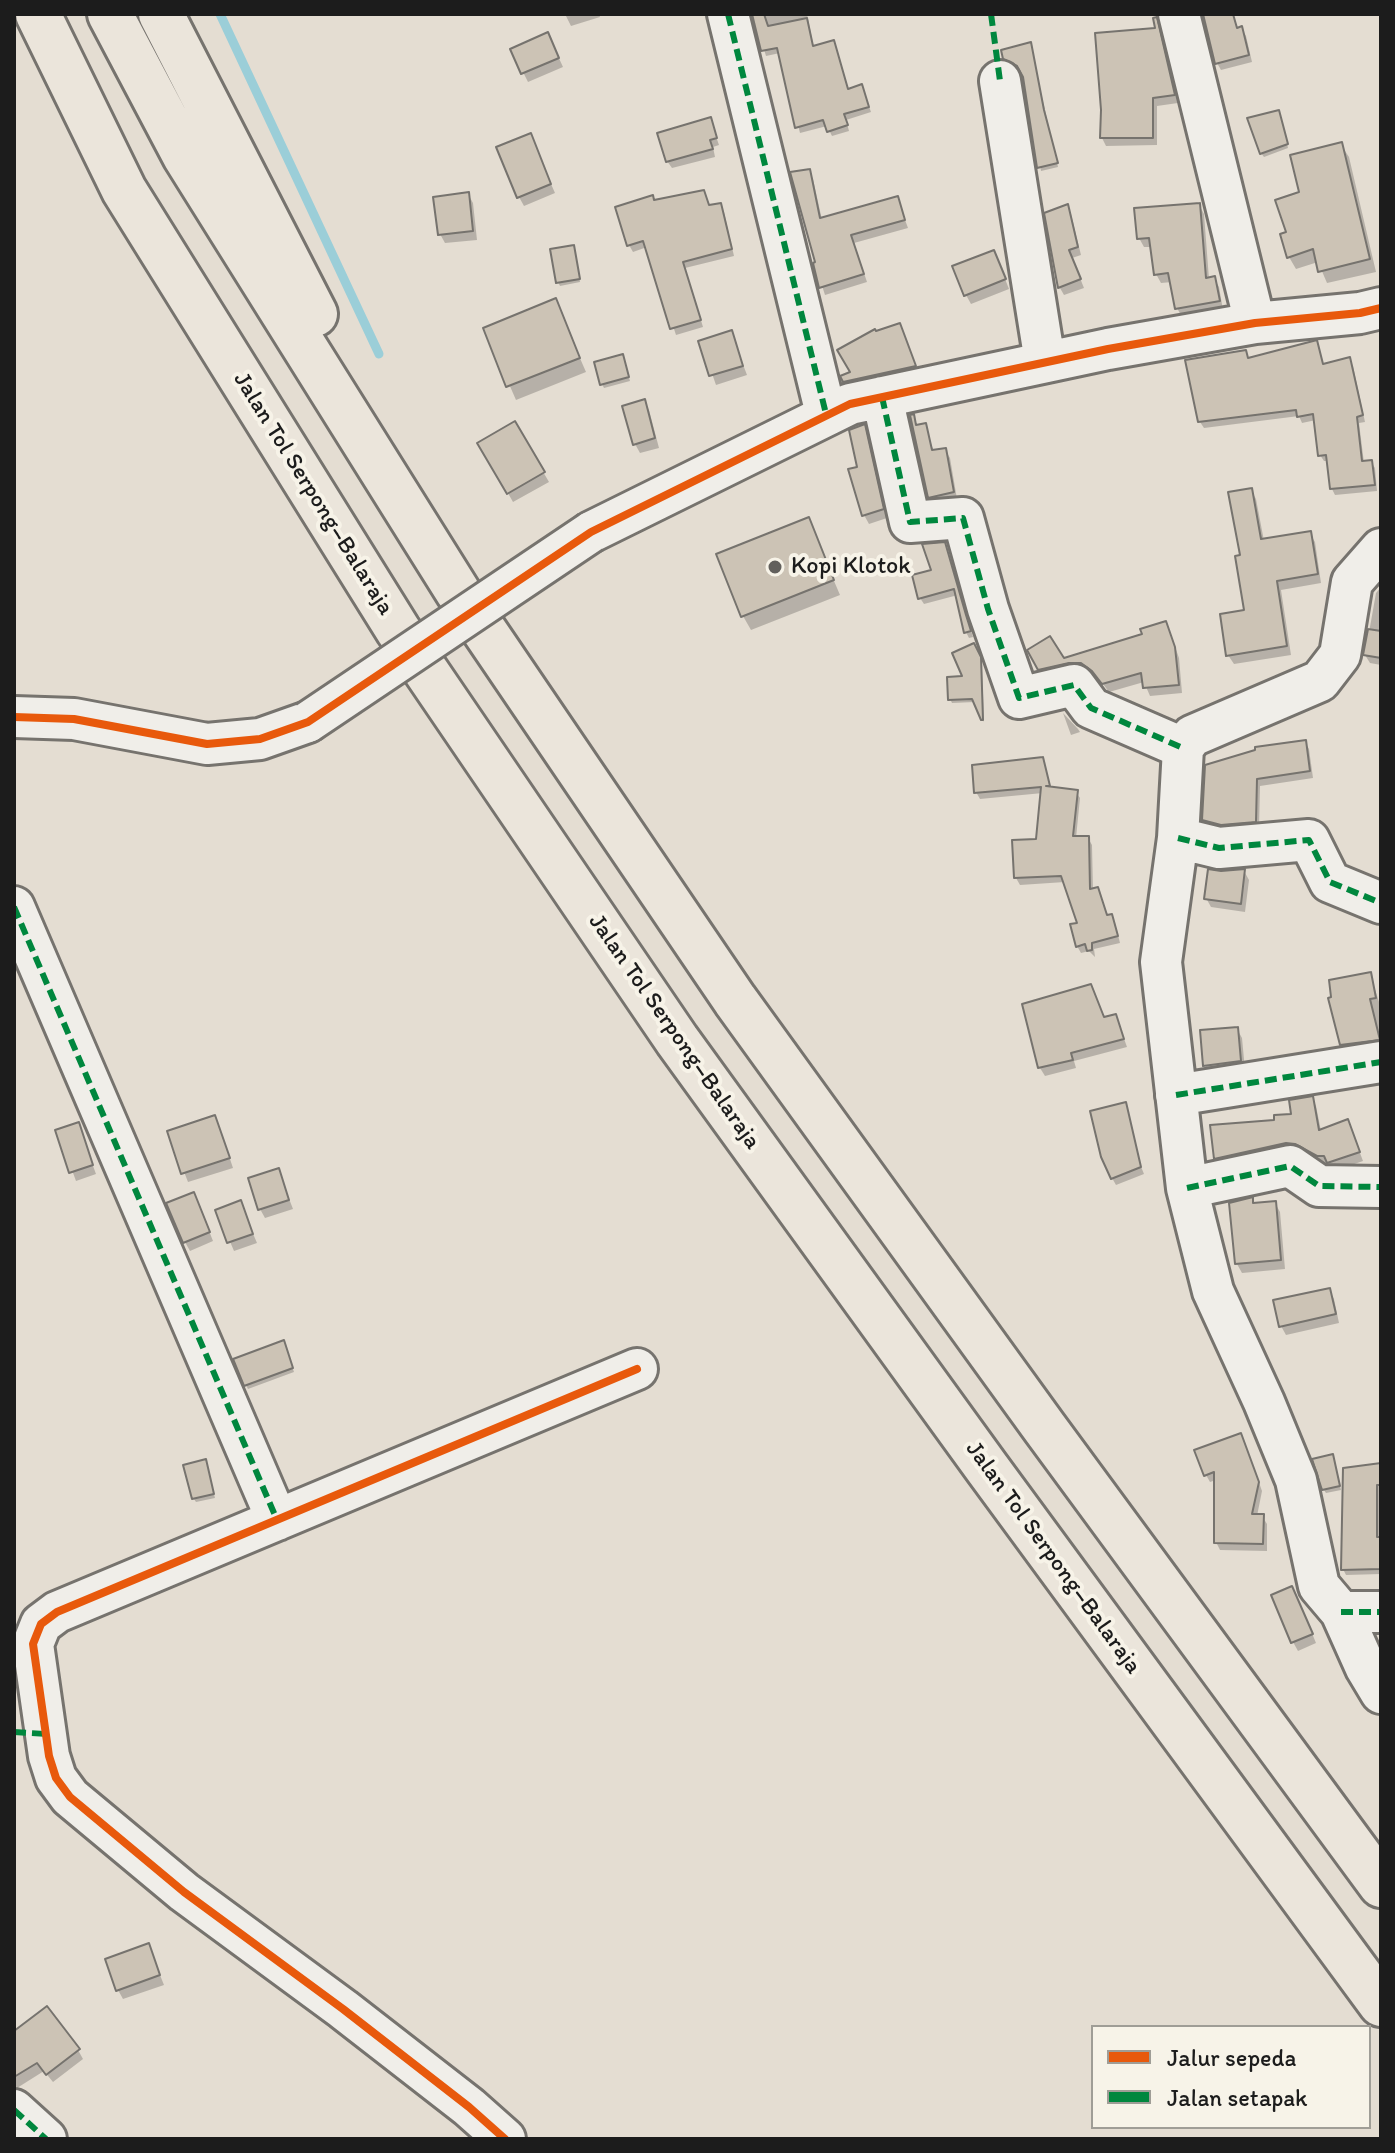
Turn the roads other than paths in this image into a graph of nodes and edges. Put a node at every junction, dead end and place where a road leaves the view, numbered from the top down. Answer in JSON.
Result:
{"nodes":[{"id":1,"x":38,"y":14,"type":"edge"},
{"id":2,"x":110,"y":14,"type":"edge"},
{"id":3,"x":161,"y":14,"type":"edge"},
{"id":4,"x":728,"y":14,"type":"edge"},
{"id":5,"x":1179,"y":14,"type":"edge"},
{"id":6,"x":1000,"y":81,"type":"dead end"},
{"id":7,"x":1381,"y":308,"type":"edge"},
{"id":8,"x":1255,"y":323,"type":"junction"},
{"id":9,"x":1045,"y":362,"type":"junction"},
{"id":10,"x":882,"y":397,"type":"junction"},
{"id":11,"x":826,"y":414,"type":"junction"},
{"id":12,"x":1381,"y":549,"type":"edge"},
{"id":13,"x":458,"y":592,"type":"junction"},
{"id":14,"x":14,"y":717,"type":"edge"},
{"id":15,"x":1183,"y":748,"type":"junction"},
{"id":16,"x":1178,"y":838,"type":"junction"},
{"id":17,"x":1381,"y":903,"type":"edge"},
{"id":18,"x":14,"y":907,"type":"edge"},
{"id":19,"x":1381,"y":1062,"type":"edge"},
{"id":20,"x":1176,"y":1095,"type":"junction"},
{"id":21,"x":1381,"y":1187,"type":"edge"},
{"id":22,"x":1187,"y":1188,"type":"junction"},
{"id":23,"x":637,"y":1369,"type":"dead end"},
{"id":24,"x":277,"y":1520,"type":"junction"},
{"id":25,"x":1341,"y":1612,"type":"junction"},
{"id":26,"x":1381,"y":1612,"type":"edge"},
{"id":27,"x":1381,"y":1693,"type":"edge"},
{"id":28,"x":30,"y":1733,"type":"edge"},
{"id":29,"x":1381,"y":1885,"type":"edge"},
{"id":30,"x":1381,"y":2004,"type":"edge"},
{"id":31,"x":14,"y":2110,"type":"edge"},
{"id":32,"x":46,"y":2139,"type":"edge"},
{"id":33,"x":505,"y":2139,"type":"edge"}],
"edges":[{"from":1,"to":30,"type":"highway","name":"Jalan Tol Serpong–Balaraja"},
{"from":2,"to":13,"type":"highway"},
{"from":3,"to":13,"type":"highway"},
{"from":4,"to":11,"type":"street"},
{"from":5,"to":8,"type":"street"},
{"from":6,"to":9,"type":"street"},
{"from":7,"to":8,"type":"street"},
{"from":8,"to":9,"type":"street"},
{"from":9,"to":10,"type":"street"},
{"from":10,"to":11,"type":"street"},
{"from":10,"to":15,"type":"street"},
{"from":11,"to":14,"type":"street","bridge":true},
{"from":12,"to":15,"type":"street"},
{"from":13,"to":29,"type":"highway"},
{"from":15,"to":16,"type":"street"},
{"from":16,"to":17,"type":"street"},
{"from":16,"to":20,"type":"street"},
{"from":18,"to":24,"type":"street"},
{"from":19,"to":20,"type":"street"},
{"from":20,"to":22,"type":"street"},
{"from":21,"to":22,"type":"street"},
{"from":22,"to":25,"type":"street"},
{"from":23,"to":24,"type":"street"},
{"from":24,"to":28,"type":"street"},
{"from":25,"to":26,"type":"street"},
{"from":25,"to":27,"type":"street"},
{"from":28,"to":33,"type":"street"},
{"from":31,"to":32,"type":"street"}]}
